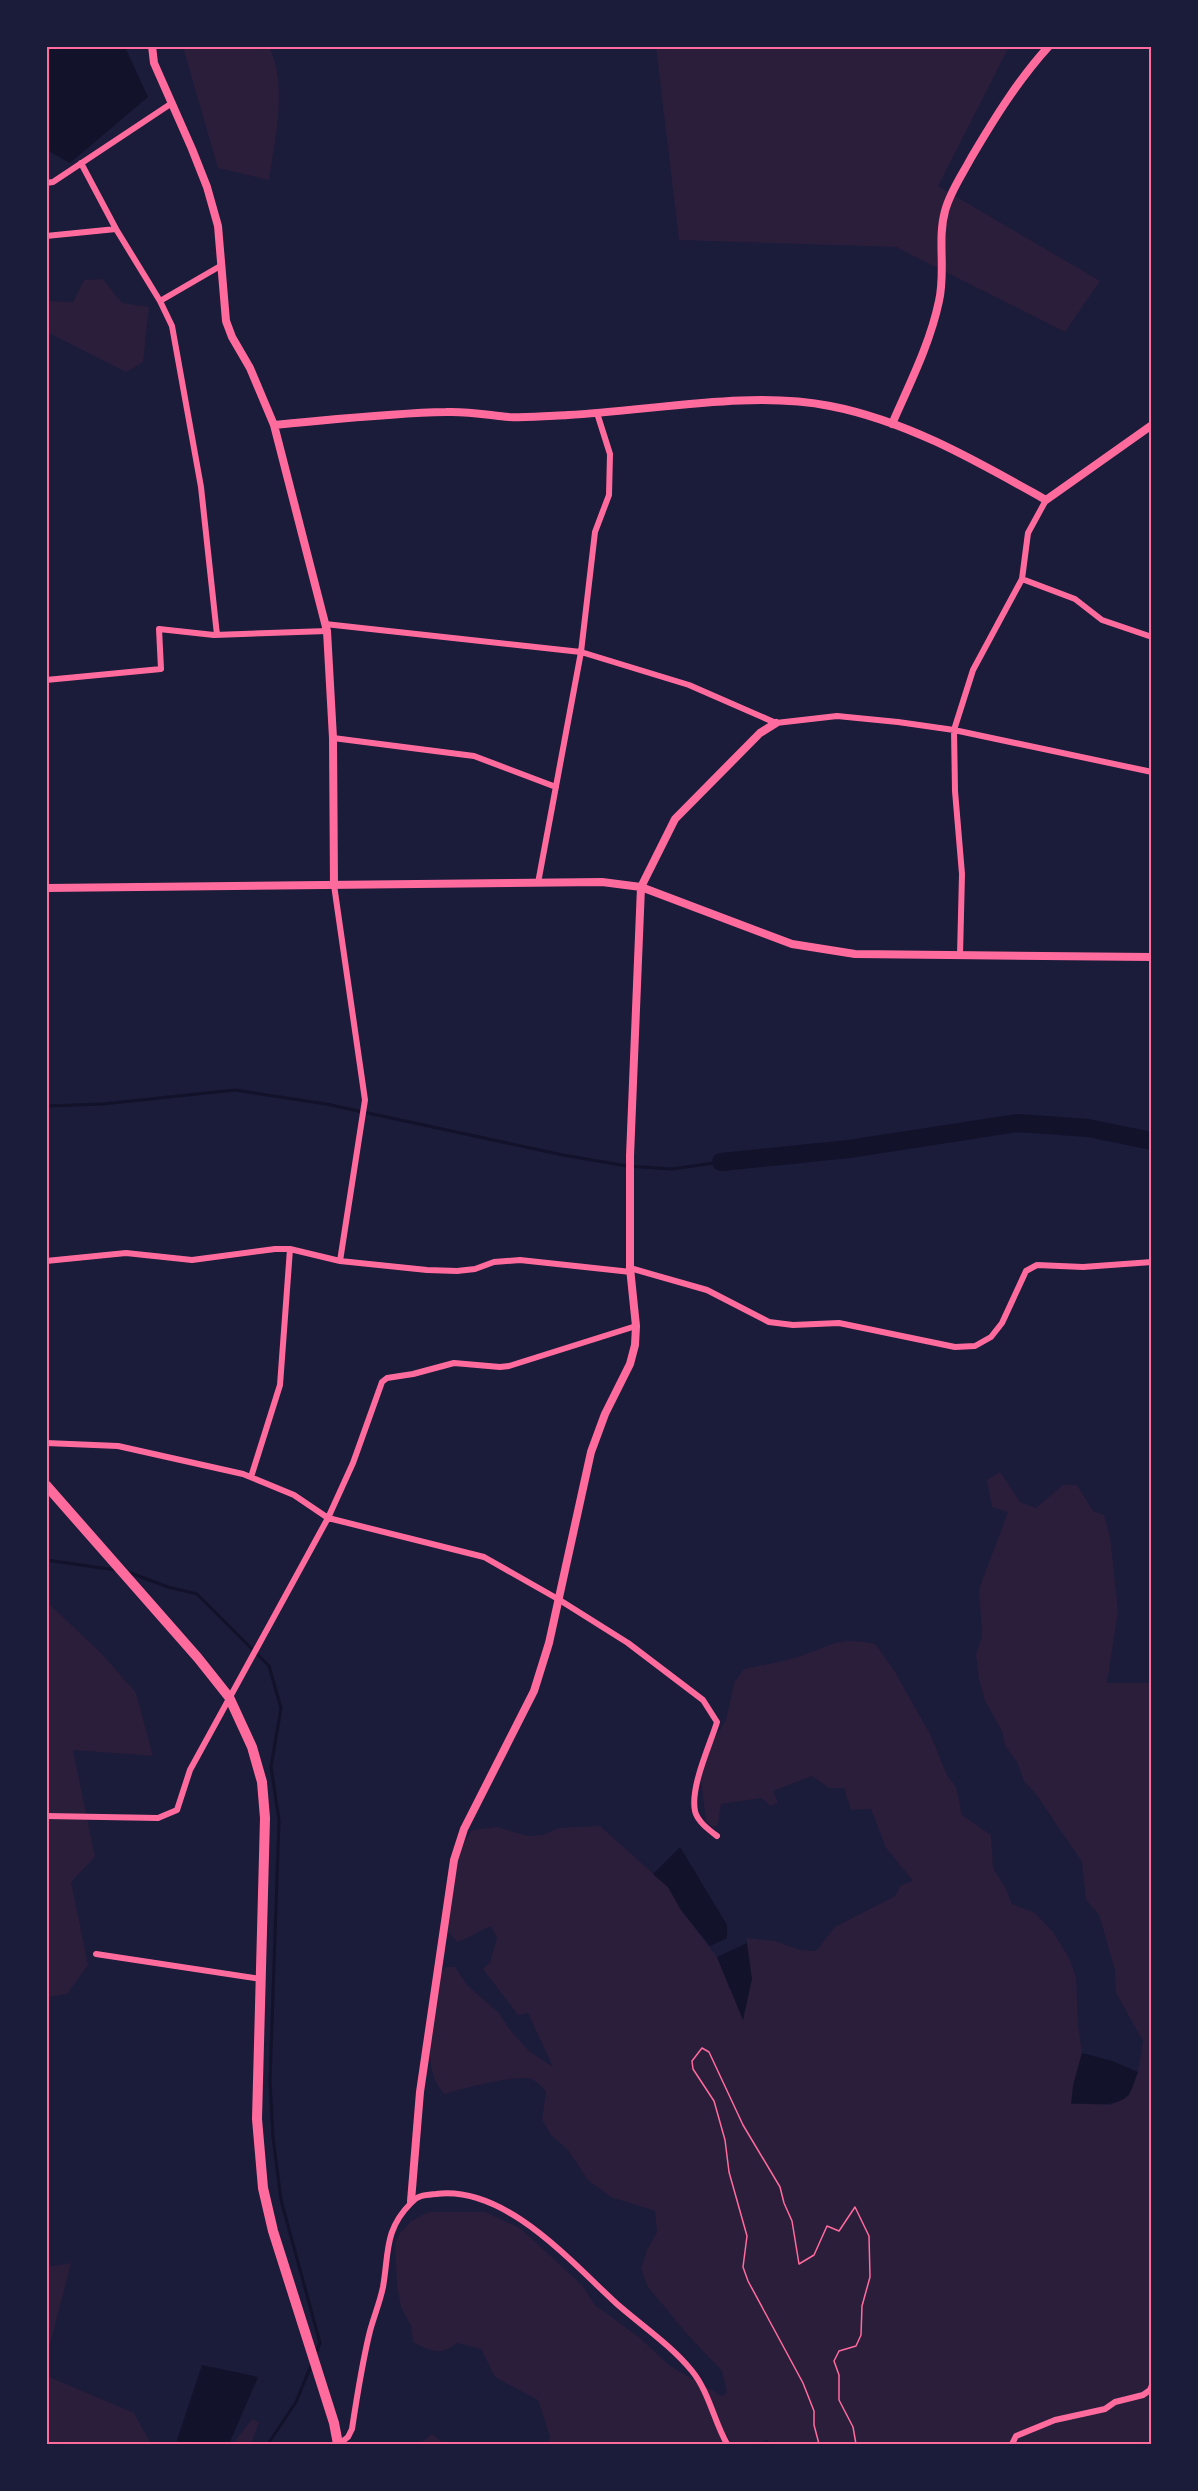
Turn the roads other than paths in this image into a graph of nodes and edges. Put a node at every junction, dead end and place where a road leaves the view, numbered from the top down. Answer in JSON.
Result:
{"nodes":[{"id":1,"x":152,"y":46,"type":"edge"},
{"id":2,"x":1049,"y":46,"type":"edge"},
{"id":3,"x":172,"y":103,"type":"junction"},
{"id":4,"x":81,"y":163,"type":"junction"},
{"id":5,"x":46,"y":183,"type":"edge"},
{"id":6,"x":116,"y":229,"type":"junction"},
{"id":7,"x":46,"y":236,"type":"edge"},
{"id":8,"x":222,"y":265,"type":"junction"},
{"id":9,"x":160,"y":301,"type":"junction"},
{"id":10,"x":597,"y":413,"type":"junction"},
{"id":11,"x":892,"y":424,"type":"junction"},
{"id":12,"x":274,"y":425,"type":"junction"},
{"id":13,"x":1152,"y":425,"type":"edge"},
{"id":14,"x":1046,"y":500,"type":"junction"},
{"id":15,"x":1022,"y":579,"type":"junction"},
{"id":16,"x":326,"y":628,"type":"junction"},
{"id":17,"x":217,"y":635,"type":"junction"},
{"id":18,"x":1152,"y":637,"type":"edge"},
{"id":19,"x":581,"y":652,"type":"junction"},
{"id":20,"x":46,"y":680,"type":"edge"},
{"id":21,"x":776,"y":723,"type":"junction"},
{"id":22,"x":954,"y":730,"type":"junction"},
{"id":23,"x":333,"y":738,"type":"junction"},
{"id":24,"x":1152,"y":772,"type":"edge"},
{"id":25,"x":556,"y":787,"type":"junction"},
{"id":26,"x":538,"y":883,"type":"junction"},
{"id":27,"x":334,"y":885,"type":"junction"},
{"id":28,"x":641,"y":887,"type":"junction"},
{"id":29,"x":46,"y":888,"type":"edge"},
{"id":30,"x":960,"y":955,"type":"junction"},
{"id":31,"x":1152,"y":957,"type":"edge"},
{"id":32,"x":290,"y":1249,"type":"junction"},
{"id":33,"x":46,"y":1261,"type":"edge"},
{"id":34,"x":340,"y":1261,"type":"junction"},
{"id":35,"x":1152,"y":1262,"type":"edge"},
{"id":36,"x":630,"y":1270,"type":"junction"},
{"id":37,"x":636,"y":1326,"type":"junction"},
{"id":38,"x":46,"y":1443,"type":"edge"},
{"id":39,"x":251,"y":1477,"type":"junction"},
{"id":40,"x":46,"y":1485,"type":"edge"},
{"id":41,"x":328,"y":1518,"type":"junction"},
{"id":42,"x":558,"y":1599,"type":"junction"},
{"id":43,"x":229,"y":1697,"type":"junction"},
{"id":44,"x":46,"y":1816,"type":"edge"},
{"id":45,"x":717,"y":1836,"type":"dead end"},
{"id":46,"x":96,"y":1954,"type":"dead end"},
{"id":47,"x":262,"y":1979,"type":"junction"},
{"id":48,"x":411,"y":2201,"type":"junction"},
{"id":49,"x":1152,"y":2385,"type":"edge"},
{"id":50,"x":339,"y":2445,"type":"edge"},
{"id":51,"x":727,"y":2445,"type":"edge"},
{"id":52,"x":1012,"y":2445,"type":"edge"}],
"edges":[{"from":1,"to":3,"type":"street"},
{"from":2,"to":11,"type":"street"},
{"from":3,"to":4,"type":"street"},
{"from":3,"to":8,"type":"street"},
{"from":4,"to":5,"type":"street"},
{"from":4,"to":6,"type":"street"},
{"from":6,"to":7,"type":"street"},
{"from":6,"to":9,"type":"street"},
{"from":8,"to":9,"type":"street"},
{"from":8,"to":12,"type":"street"},
{"from":9,"to":17,"type":"street"},
{"from":10,"to":11,"type":"street"},
{"from":10,"to":12,"type":"street"},
{"from":10,"to":19,"type":"street"},
{"from":11,"to":14,"type":"street"},
{"from":12,"to":16,"type":"street"},
{"from":13,"to":14,"type":"street"},
{"from":14,"to":15,"type":"street"},
{"from":15,"to":18,"type":"street"},
{"from":15,"to":22,"type":"street"},
{"from":16,"to":17,"type":"street"},
{"from":16,"to":19,"type":"street"},
{"from":16,"to":23,"type":"street"},
{"from":17,"to":20,"type":"street"},
{"from":19,"to":21,"type":"street"},
{"from":19,"to":25,"type":"street"},
{"from":21,"to":22,"type":"street"},
{"from":21,"to":28,"type":"street"},
{"from":22,"to":24,"type":"street"},
{"from":22,"to":30,"type":"street"},
{"from":23,"to":25,"type":"street"},
{"from":23,"to":27,"type":"street"},
{"from":25,"to":26,"type":"street"},
{"from":26,"to":27,"type":"street"},
{"from":26,"to":28,"type":"street"},
{"from":27,"to":29,"type":"street"},
{"from":27,"to":34,"type":"street"},
{"from":28,"to":30,"type":"street"},
{"from":28,"to":36,"type":"street"},
{"from":30,"to":31,"type":"street"},
{"from":32,"to":33,"type":"street"},
{"from":32,"to":34,"type":"street"},
{"from":32,"to":39,"type":"street"},
{"from":34,"to":36,"type":"street"},
{"from":35,"to":36,"type":"street"},
{"from":36,"to":37,"type":"street"},
{"from":37,"to":41,"type":"street"},
{"from":37,"to":42,"type":"street"},
{"from":38,"to":39,"type":"street"},
{"from":39,"to":41,"type":"street"},
{"from":40,"to":43,"type":"main road"},
{"from":41,"to":42,"type":"street"},
{"from":41,"to":43,"type":"street"},
{"from":42,"to":45,"type":"street"},
{"from":42,"to":48,"type":"street"},
{"from":43,"to":44,"type":"street"},
{"from":43,"to":47,"type":"main road"},
{"from":46,"to":47,"type":"street"},
{"from":47,"to":50,"type":"main road"},
{"from":48,"to":50,"type":"street"},
{"from":48,"to":51,"type":"street"},
{"from":49,"to":52,"type":"street"}]}
